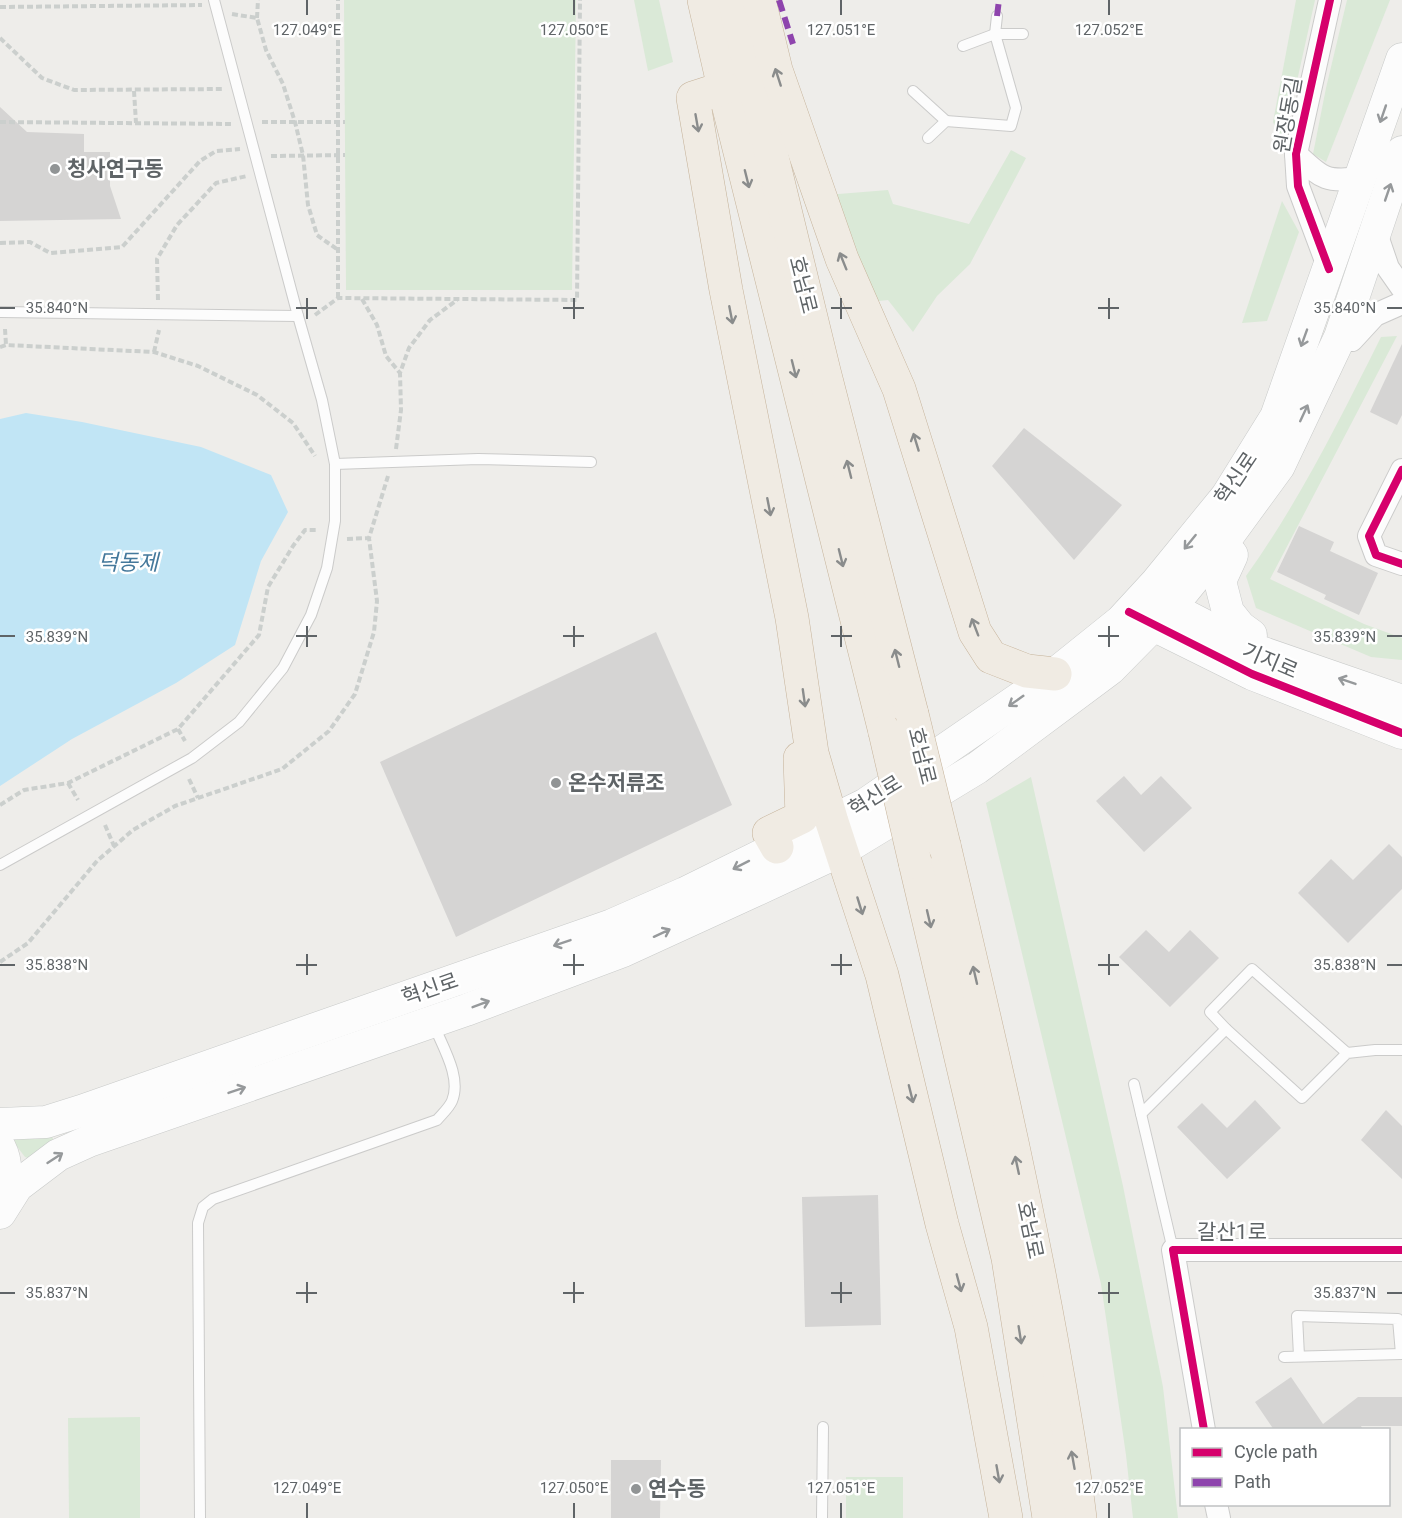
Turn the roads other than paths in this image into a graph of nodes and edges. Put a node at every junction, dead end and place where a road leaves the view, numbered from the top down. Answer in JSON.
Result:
{"nodes":[{"id":1,"x":214,"y":0,"type":"edge"},
{"id":2,"x":704,"y":0,"type":"edge"},
{"id":3,"x":734,"y":0,"type":"edge"},
{"id":4,"x":759,"y":0,"type":"edge"},
{"id":5,"x":1330,"y":0,"type":"edge"},
{"id":6,"x":997,"y":16,"type":"dead end"},
{"id":7,"x":995,"y":34,"type":"junction"},
{"id":8,"x":1023,"y":34,"type":"dead end"},
{"id":9,"x":963,"y":46,"type":"dead end"},
{"id":10,"x":1402,"y":59,"type":"edge"},
{"id":11,"x":724,"y":88,"type":"junction"},
{"id":12,"x":914,"y":91,"type":"dead end"},
{"id":13,"x":946,"y":121,"type":"junction"},
{"id":14,"x":928,"y":138,"type":"dead end"},
{"id":15,"x":1402,"y":152,"type":"edge"},
{"id":16,"x":1296,"y":154,"type":"junction"},
{"id":17,"x":1360,"y":178,"type":"junction"},
{"id":18,"x":1375,"y":230,"type":"junction"},
{"id":19,"x":1329,"y":269,"type":"junction"},
{"id":20,"x":1402,"y":288,"type":"edge"},
{"id":21,"x":1402,"y":303,"type":"edge"},
{"id":22,"x":0,"y":312,"type":"edge"},
{"id":23,"x":298,"y":316,"type":"junction"},
{"id":24,"x":1340,"y":337,"type":"junction"},
{"id":25,"x":591,"y":462,"type":"dead end"},
{"id":26,"x":335,"y":464,"type":"junction"},
{"id":27,"x":1402,"y":470,"type":"edge"},
{"id":28,"x":1222,"y":544,"type":"junction"},
{"id":29,"x":1402,"y":564,"type":"edge"},
{"id":30,"x":1149,"y":610,"type":"junction"},
{"id":31,"x":1245,"y":646,"type":"junction"},
{"id":32,"x":1196,"y":647,"type":"junction"},
{"id":33,"x":1126,"y":652,"type":"junction"},
{"id":34,"x":1055,"y":674,"type":"junction"},
{"id":35,"x":1402,"y":701,"type":"edge"},
{"id":36,"x":1402,"y":733,"type":"edge"},
{"id":37,"x":812,"y":753,"type":"junction"},
{"id":38,"x":837,"y":836,"type":"junction"},
{"id":39,"x":777,"y":847,"type":"junction"},
{"id":40,"x":0,"y":865,"type":"edge"},
{"id":41,"x":427,"y":1007,"type":"junction"},
{"id":42,"x":1226,"y":1029,"type":"junction"},
{"id":43,"x":1402,"y":1050,"type":"edge"},
{"id":44,"x":1347,"y":1053,"type":"junction"},
{"id":45,"x":1134,"y":1084,"type":"dead end"},
{"id":46,"x":1141,"y":1114,"type":"junction"},
{"id":47,"x":0,"y":1124,"type":"edge"},
{"id":48,"x":0,"y":1148,"type":"edge"},
{"id":49,"x":4,"y":1198,"type":"edge"},
{"id":50,"x":1173,"y":1250,"type":"junction"},
{"id":51,"x":1402,"y":1250,"type":"edge"},
{"id":52,"x":1402,"y":1354,"type":"edge"},
{"id":53,"x":1299,"y":1356,"type":"junction"},
{"id":54,"x":1284,"y":1357,"type":"dead end"},
{"id":55,"x":823,"y":1426,"type":"dead end"},
{"id":56,"x":1204,"y":1428,"type":"edge"},
{"id":57,"x":200,"y":1518,"type":"edge"},
{"id":58,"x":822,"y":1518,"type":"edge"},
{"id":59,"x":1006,"y":1518,"type":"edge"},
{"id":60,"x":1049,"y":1518,"type":"edge"},
{"id":61,"x":1080,"y":1518,"type":"edge"}],
"edges":[{"from":1,"to":23,"type":"lane"},
{"from":2,"to":11,"type":"highway","name":"호남로"},
{"from":61,"to":3,"type":"highway","name":"호남로","one_way":true,"bridge":true},
{"from":34,"to":4,"type":"highway","one_way":true},
{"from":5,"to":16,"type":"street","name":"원장동길"},
{"from":6,"to":7,"type":"lane"},
{"from":7,"to":8,"type":"lane"},
{"from":7,"to":9,"type":"lane"},
{"from":7,"to":13,"type":"lane"},
{"from":10,"to":17,"type":"main road","name":"혁신로","one_way":true},
{"from":11,"to":37,"type":"highway","one_way":true},
{"from":11,"to":60,"type":"highway","name":"호남로","one_way":true,"bridge":true},
{"from":12,"to":13,"type":"lane"},
{"from":13,"to":14,"type":"lane"},
{"from":18,"to":15,"type":"main road","name":"혁신로","one_way":true},
{"from":16,"to":17,"type":"street"},
{"from":16,"to":19,"type":"street","name":"원장동길"},
{"from":17,"to":19,"type":"main road","name":"혁신로"},
{"from":18,"to":20,"type":"street"},
{"from":18,"to":24,"type":"main road","name":"혁신로"},
{"from":19,"to":30,"type":"main road","name":"혁신로","one_way":true},
{"from":21,"to":24,"type":"street"},
{"from":22,"to":23,"type":"lane"},
{"from":23,"to":26,"type":"lane"},
{"from":28,"to":24,"type":"main road","name":"혁신로","one_way":true},
{"from":25,"to":26,"type":"lane"},
{"from":26,"to":40,"type":"lane"},
{"from":27,"to":29,"type":"street"},
{"from":28,"to":30,"type":"main road","name":"혁신로"},
{"from":28,"to":31,"type":"main road"},
{"from":30,"to":31,"type":"main road","name":"기지로"},
{"from":30,"to":32,"type":"main road","name":"기지로"},
{"from":30,"to":33,"type":"main road","name":"혁신로"},
{"from":30,"to":34,"type":"main road","name":"혁신로"},
{"from":35,"to":31,"type":"main road","name":"기지로","one_way":true},
{"from":32,"to":33,"type":"main road"},
{"from":32,"to":36,"type":"main road","name":"기지로"},
{"from":33,"to":38,"type":"main road","name":"혁신로"},
{"from":34,"to":38,"type":"main road","name":"혁신로","one_way":true},
{"from":37,"to":38,"type":"highway"},
{"from":37,"to":39,"type":"highway"},
{"from":38,"to":39,"type":"main road","name":"혁신로"},
{"from":41,"to":38,"type":"main road","name":"혁신로","one_way":true},
{"from":38,"to":59,"type":"highway","one_way":true},
{"from":39,"to":41,"type":"main road","name":"혁신로","one_way":true},
{"from":41,"to":47,"type":"main road","name":"혁신로"},
{"from":49,"to":41,"type":"main road","name":"혁신로","one_way":true},
{"from":41,"to":57,"type":"lane"},
{"from":42,"to":44,"type":"lane"},
{"from":42,"to":44,"type":"lane"},
{"from":42,"to":46,"type":"lane"},
{"from":43,"to":44,"type":"lane"},
{"from":45,"to":46,"type":"lane"},
{"from":46,"to":50,"type":"lane"},
{"from":48,"to":49,"type":"main road","name":"혁신로"},
{"from":50,"to":51,"type":"street","name":"갈산1로"},
{"from":50,"to":56,"type":"street","name":"갈산1로"},
{"from":52,"to":53,"type":"lane"},
{"from":52,"to":53,"type":"lane"},
{"from":53,"to":54,"type":"lane"},
{"from":55,"to":58,"type":"lane"}]}
